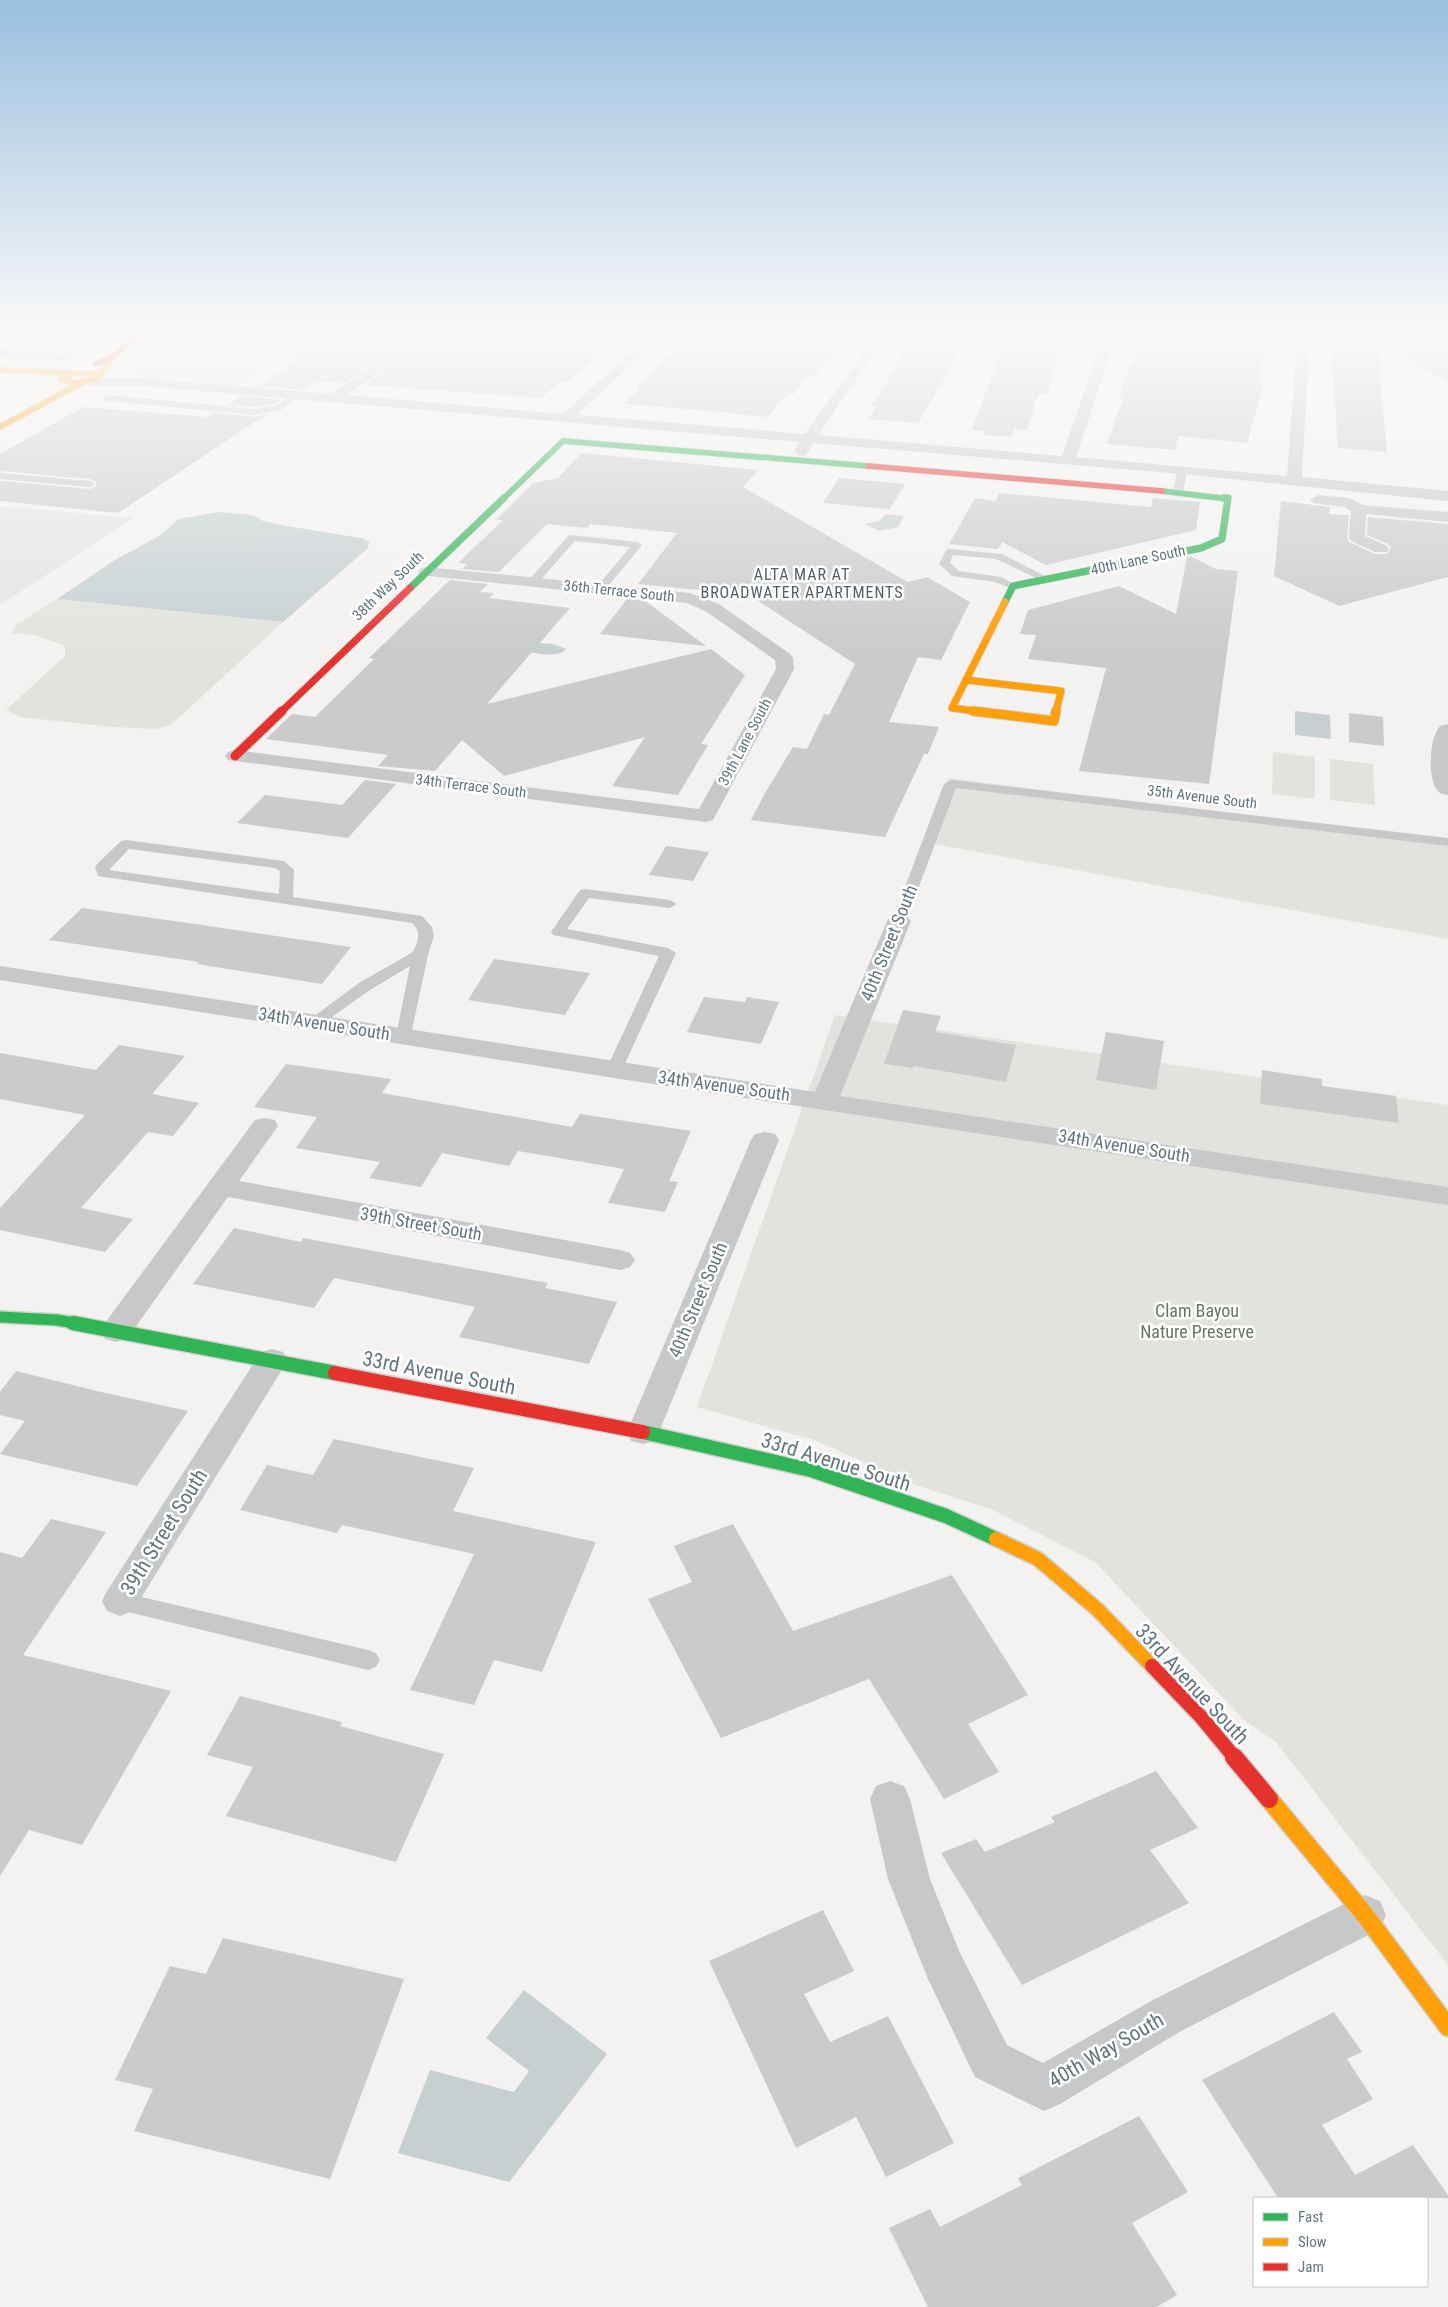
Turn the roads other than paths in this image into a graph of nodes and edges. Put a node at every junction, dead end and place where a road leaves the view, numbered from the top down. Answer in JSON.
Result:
{"nodes":[{"id":1,"x":804,"y":438,"type":"edge"},
{"id":2,"x":808,"y":438,"type":"junction"},
{"id":3,"x":1076,"y":438,"type":"edge"},
{"id":4,"x":1297,"y":438,"type":"edge"},
{"id":5,"x":797,"y":460,"type":"junction"},
{"id":6,"x":1068,"y":460,"type":"junction"},
{"id":7,"x":1182,"y":470,"type":"junction"},
{"id":8,"x":0,"y":476,"type":"edge"},
{"id":9,"x":1294,"y":480,"type":"junction"},
{"id":10,"x":90,"y":484,"type":"dead end"},
{"id":11,"x":1178,"y":492,"type":"junction"},
{"id":12,"x":1448,"y":496,"type":"edge"},
{"id":13,"x":1301,"y":498,"type":"dead end"},
{"id":14,"x":1359,"y":509,"type":"junction"},
{"id":15,"x":1448,"y":517,"type":"edge"},
{"id":16,"x":1382,"y":549,"type":"dead end"},
{"id":17,"x":426,"y":572,"type":"junction"},
{"id":18,"x":1046,"y":579,"type":"junction"},
{"id":19,"x":532,"y":583,"type":"junction"},
{"id":20,"x":1013,"y":586,"type":"junction"},
{"id":21,"x":600,"y":589,"type":"junction"},
{"id":22,"x":784,"y":669,"type":"joint"},
{"id":23,"x":966,"y":680,"type":"junction"},
{"id":24,"x":1448,"y":730,"type":"edge"},
{"id":25,"x":235,"y":756,"type":"joint"},
{"id":26,"x":952,"y":784,"type":"joint"},
{"id":27,"x":1448,"y":789,"type":"edge"},
{"id":28,"x":706,"y":816,"type":"joint"},
{"id":29,"x":1448,"y":842,"type":"edge"},
{"id":30,"x":286,"y":900,"type":"junction"},
{"id":31,"x":670,"y":904,"type":"dead end"},
{"id":32,"x":899,"y":921,"type":"joint"},
{"id":33,"x":420,"y":955,"type":"junction"},
{"id":34,"x":0,"y":973,"type":"edge"},
{"id":35,"x":313,"y":1023,"type":"junction"},
{"id":36,"x":404,"y":1036,"type":"junction"},
{"id":37,"x":614,"y":1070,"type":"junction"},
{"id":38,"x":824,"y":1101,"type":"junction"},
{"id":39,"x":265,"y":1126,"type":"dead end"},
{"id":40,"x":765,"y":1140,"type":"dead end"},
{"id":41,"x":221,"y":1187,"type":"junction"},
{"id":42,"x":1448,"y":1196,"type":"edge"},
{"id":43,"x":620,"y":1260,"type":"dead end"},
{"id":44,"x":0,"y":1317,"type":"edge"},
{"id":45,"x":116,"y":1331,"type":"junction"},
{"id":46,"x":272,"y":1360,"type":"junction"},
{"id":47,"x":643,"y":1432,"type":"junction"},
{"id":48,"x":120,"y":1602,"type":"joint"},
{"id":49,"x":368,"y":1660,"type":"dead end"},
{"id":50,"x":890,"y":1799,"type":"dead end"},
{"id":51,"x":1365,"y":1915,"type":"junction"},
{"id":52,"x":1448,"y":2028,"type":"edge"}],
"edges":[{"from":1,"to":2,"type":"street"},
{"from":2,"to":5,"type":"street"},
{"from":2,"to":6,"type":"street"},
{"from":3,"to":6,"type":"street"},
{"from":4,"to":9,"type":"street"},
{"from":5,"to":11,"type":"street"},
{"from":5,"to":17,"type":"street","name":"38th Way South"},
{"from":6,"to":7,"type":"street"},
{"from":7,"to":9,"type":"street"},
{"from":7,"to":11,"type":"lane"},
{"from":8,"to":10,"type":"lane"},
{"from":9,"to":12,"type":"street"},
{"from":11,"to":18,"type":"street","name":"40th Lane South"},
{"from":13,"to":14,"type":"street"},
{"from":14,"to":15,"type":"street"},
{"from":14,"to":16,"type":"street"},
{"from":17,"to":19,"type":"street","name":"36th Terrace South"},
{"from":17,"to":25,"type":"street","name":"38th Way South"},
{"from":18,"to":20,"type":"street","name":"40th Lane South"},
{"from":18,"to":20,"type":"lane"},
{"from":19,"to":21,"type":"street","name":"36th Terrace South"},
{"from":19,"to":21,"type":"lane"},
{"from":20,"to":23,"type":"street"},
{"from":21,"to":22,"type":"street","name":"36th Terrace South"},
{"from":22,"to":28,"type":"street","name":"39th Lane South"},
{"from":23,"to":23,"type":"street"},
{"from":24,"to":27,"type":"street"},
{"from":25,"to":28,"type":"street","name":"34th Terrace South"},
{"from":26,"to":29,"type":"lane","name":"35th Avenue South"},
{"from":26,"to":32,"type":"lane","name":"40th Street South"},
{"from":30,"to":30,"type":"lane"},
{"from":30,"to":33,"type":"lane"},
{"from":31,"to":37,"type":"lane"},
{"from":32,"to":38,"type":"street","name":"40th Street South"},
{"from":33,"to":35,"type":"lane"},
{"from":33,"to":36,"type":"lane"},
{"from":34,"to":35,"type":"street","name":"34th Avenue South"},
{"from":35,"to":36,"type":"street","name":"34th Avenue South"},
{"from":36,"to":37,"type":"street","name":"34th Avenue South"},
{"from":37,"to":38,"type":"street","name":"34th Avenue South"},
{"from":38,"to":42,"type":"street","name":"34th Avenue South"},
{"from":39,"to":41,"type":"street"},
{"from":40,"to":47,"type":"street","name":"40th Street South"},
{"from":41,"to":43,"type":"street","name":"39th Street South"},
{"from":41,"to":45,"type":"street"},
{"from":44,"to":45,"type":"street","name":"33rd Avenue South"},
{"from":45,"to":46,"type":"street","name":"33rd Avenue South"},
{"from":46,"to":47,"type":"street","name":"33rd Avenue South"},
{"from":46,"to":48,"type":"street","name":"39th Street South"},
{"from":47,"to":51,"type":"street","name":"33rd Avenue South"},
{"from":48,"to":49,"type":"lane"},
{"from":50,"to":51,"type":"street","name":"40th Way South"},
{"from":51,"to":52,"type":"street","name":"33rd Avenue South"}]}
